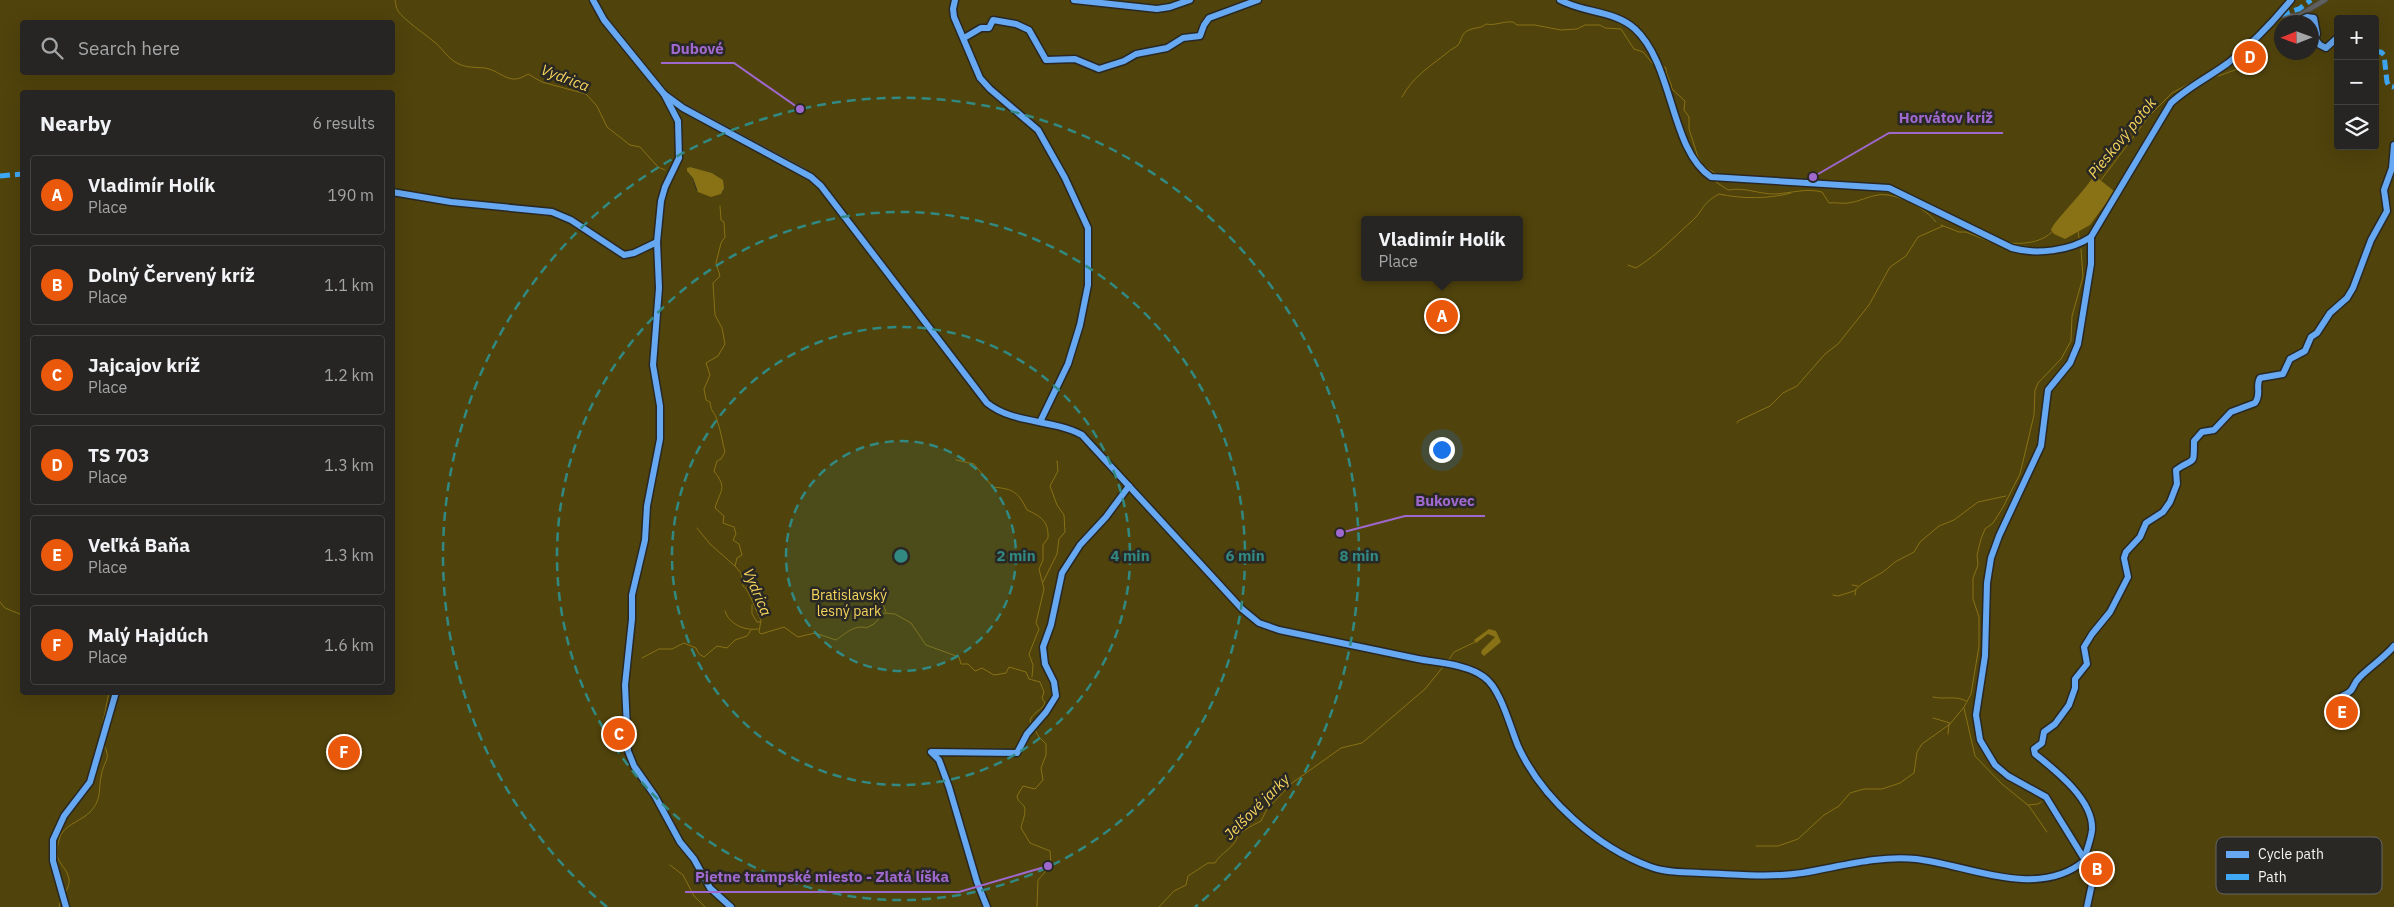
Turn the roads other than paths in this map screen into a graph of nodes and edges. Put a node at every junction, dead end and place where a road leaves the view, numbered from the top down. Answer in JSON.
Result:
{"nodes":[{"id":1,"x":593,"y":0,"type":"edge"},
{"id":2,"x":1074,"y":0,"type":"edge"},
{"id":3,"x":1190,"y":0,"type":"edge"},
{"id":4,"x":1560,"y":0,"type":"edge"},
{"id":5,"x":2291,"y":0,"type":"edge"},
{"id":6,"x":2325,"y":0,"type":"edge"},
{"id":7,"x":2279,"y":15,"type":"edge"},
{"id":8,"x":2300,"y":15,"type":"edge"},
{"id":9,"x":2274,"y":20,"type":"edge"},
{"id":10,"x":2091,"y":237,"type":"junction"},
{"id":11,"x":2084,"y":861,"type":"junction"},
{"id":12,"x":2087,"y":907,"type":"edge"}],
"edges":[{"from":1,"to":11,"type":"street"},
{"from":2,"to":3,"type":"street"},
{"from":4,"to":10,"type":"street"},
{"from":5,"to":7,"type":"street"},
{"from":6,"to":8,"type":"street"},
{"from":9,"to":10,"type":"street"},
{"from":10,"to":11,"type":"street"},
{"from":11,"to":12,"type":"street"}]}
